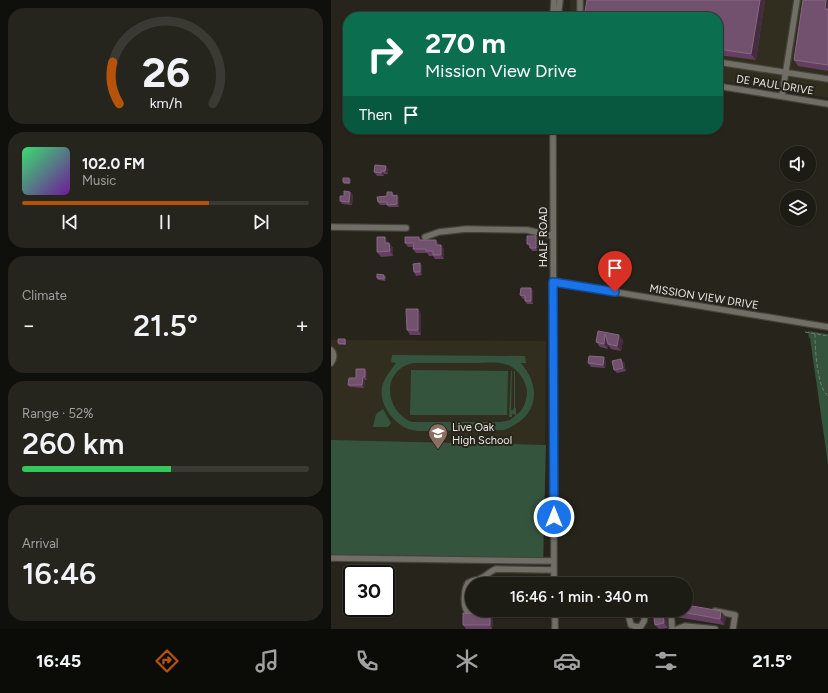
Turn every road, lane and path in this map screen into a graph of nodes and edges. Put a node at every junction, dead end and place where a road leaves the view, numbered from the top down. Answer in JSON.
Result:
{"nodes":[{"id":1,"x":554,"y":0,"type":"edge"},
{"id":2,"x":560,"y":0,"type":"edge"},
{"id":3,"x":580,"y":0,"type":"edge"},
{"id":4,"x":797,"y":0,"type":"edge"},
{"id":5,"x":553,"y":12,"type":"edge"},
{"id":6,"x":559,"y":12,"type":"edge"},
{"id":7,"x":580,"y":12,"type":"edge"},
{"id":8,"x":723,"y":63,"type":"edge"},
{"id":9,"x":786,"y":73,"type":"junction"},
{"id":10,"x":828,"y":79,"type":"edge"},
{"id":11,"x":723,"y":87,"type":"edge"},
{"id":12,"x":782,"y":96,"type":"junction"},
{"id":13,"x":828,"y":104,"type":"edge"},
{"id":14,"x":553,"y":134,"type":"edge"},
{"id":15,"x":331,"y":227,"type":"edge"},
{"id":16,"x":406,"y":228,"type":"dead end"},
{"id":17,"x":553,"y":236,"type":"junction"},
{"id":18,"x":425,"y":237,"type":"dead end"},
{"id":19,"x":553,"y":282,"type":"junction"},
{"id":20,"x":828,"y":328,"type":"edge"},
{"id":21,"x":805,"y":332,"type":"dead end"},
{"id":22,"x":815,"y":334,"type":"junction"},
{"id":23,"x":828,"y":336,"type":"edge"},
{"id":24,"x":331,"y":350,"type":"edge"},
{"id":25,"x":331,"y":363,"type":"edge"},
{"id":26,"x":828,"y":396,"type":"edge"},
{"id":27,"x":331,"y":558,"type":"edge"},
{"id":28,"x":554,"y":561,"type":"junction"},
{"id":29,"x":554,"y":570,"type":"junction"},
{"id":30,"x":482,"y":577,"type":"edge"},
{"id":31,"x":554,"y":577,"type":"edge"},
{"id":32,"x":465,"y":590,"type":"edge"},
{"id":33,"x":465,"y":606,"type":"edge"},
{"id":34,"x":713,"y":610,"type":"edge"},
{"id":35,"x":555,"y":617,"type":"edge"},
{"id":36,"x":629,"y":617,"type":"edge"},
{"id":37,"x":645,"y":617,"type":"edge"},
{"id":38,"x":671,"y":617,"type":"edge"},
{"id":39,"x":555,"y":629,"type":"edge"},
{"id":40,"x":672,"y":629,"type":"edge"},
{"id":41,"x":677,"y":629,"type":"edge"},
{"id":42,"x":715,"y":629,"type":"edge"},
{"id":43,"x":733,"y":629,"type":"edge"}],
"edges":[{"from":1,"to":5,"type":"street"},
{"from":2,"to":6,"type":"street"},
{"from":3,"to":7,"type":"street"},
{"from":4,"to":9,"type":"street"},
{"from":8,"to":9,"type":"street"},
{"from":9,"to":10,"type":"street"},
{"from":9,"to":12,"type":"street"},
{"from":11,"to":12,"type":"street","name":"DE PAUL DRIVE"},
{"from":12,"to":13,"type":"street","name":"DE PAUL DRIVE"},
{"from":14,"to":17,"type":"street","name":"HALF ROAD"},
{"from":15,"to":16,"type":"street"},
{"from":17,"to":18,"type":"street"},
{"from":17,"to":19,"type":"street","name":"HALF ROAD"},
{"from":19,"to":20,"type":"street","name":"MISSION VIEW DRIVE"},
{"from":19,"to":28,"type":"street","name":"HALF ROAD"},
{"from":21,"to":22,"type":"path"},
{"from":22,"to":23,"type":"path"},
{"from":22,"to":26,"type":"path"},
{"from":24,"to":25,"type":"street"},
{"from":27,"to":28,"type":"street"},
{"from":28,"to":29,"type":"street","name":"HALF ROAD"},
{"from":29,"to":30,"type":"street"},
{"from":29,"to":31,"type":"street","name":"HALF ROAD"},
{"from":32,"to":33,"type":"street"},
{"from":34,"to":43,"type":"street"},
{"from":35,"to":39,"type":"street"},
{"from":36,"to":37,"type":"street"},
{"from":38,"to":40,"type":"street"},
{"from":41,"to":42,"type":"street"}]}
